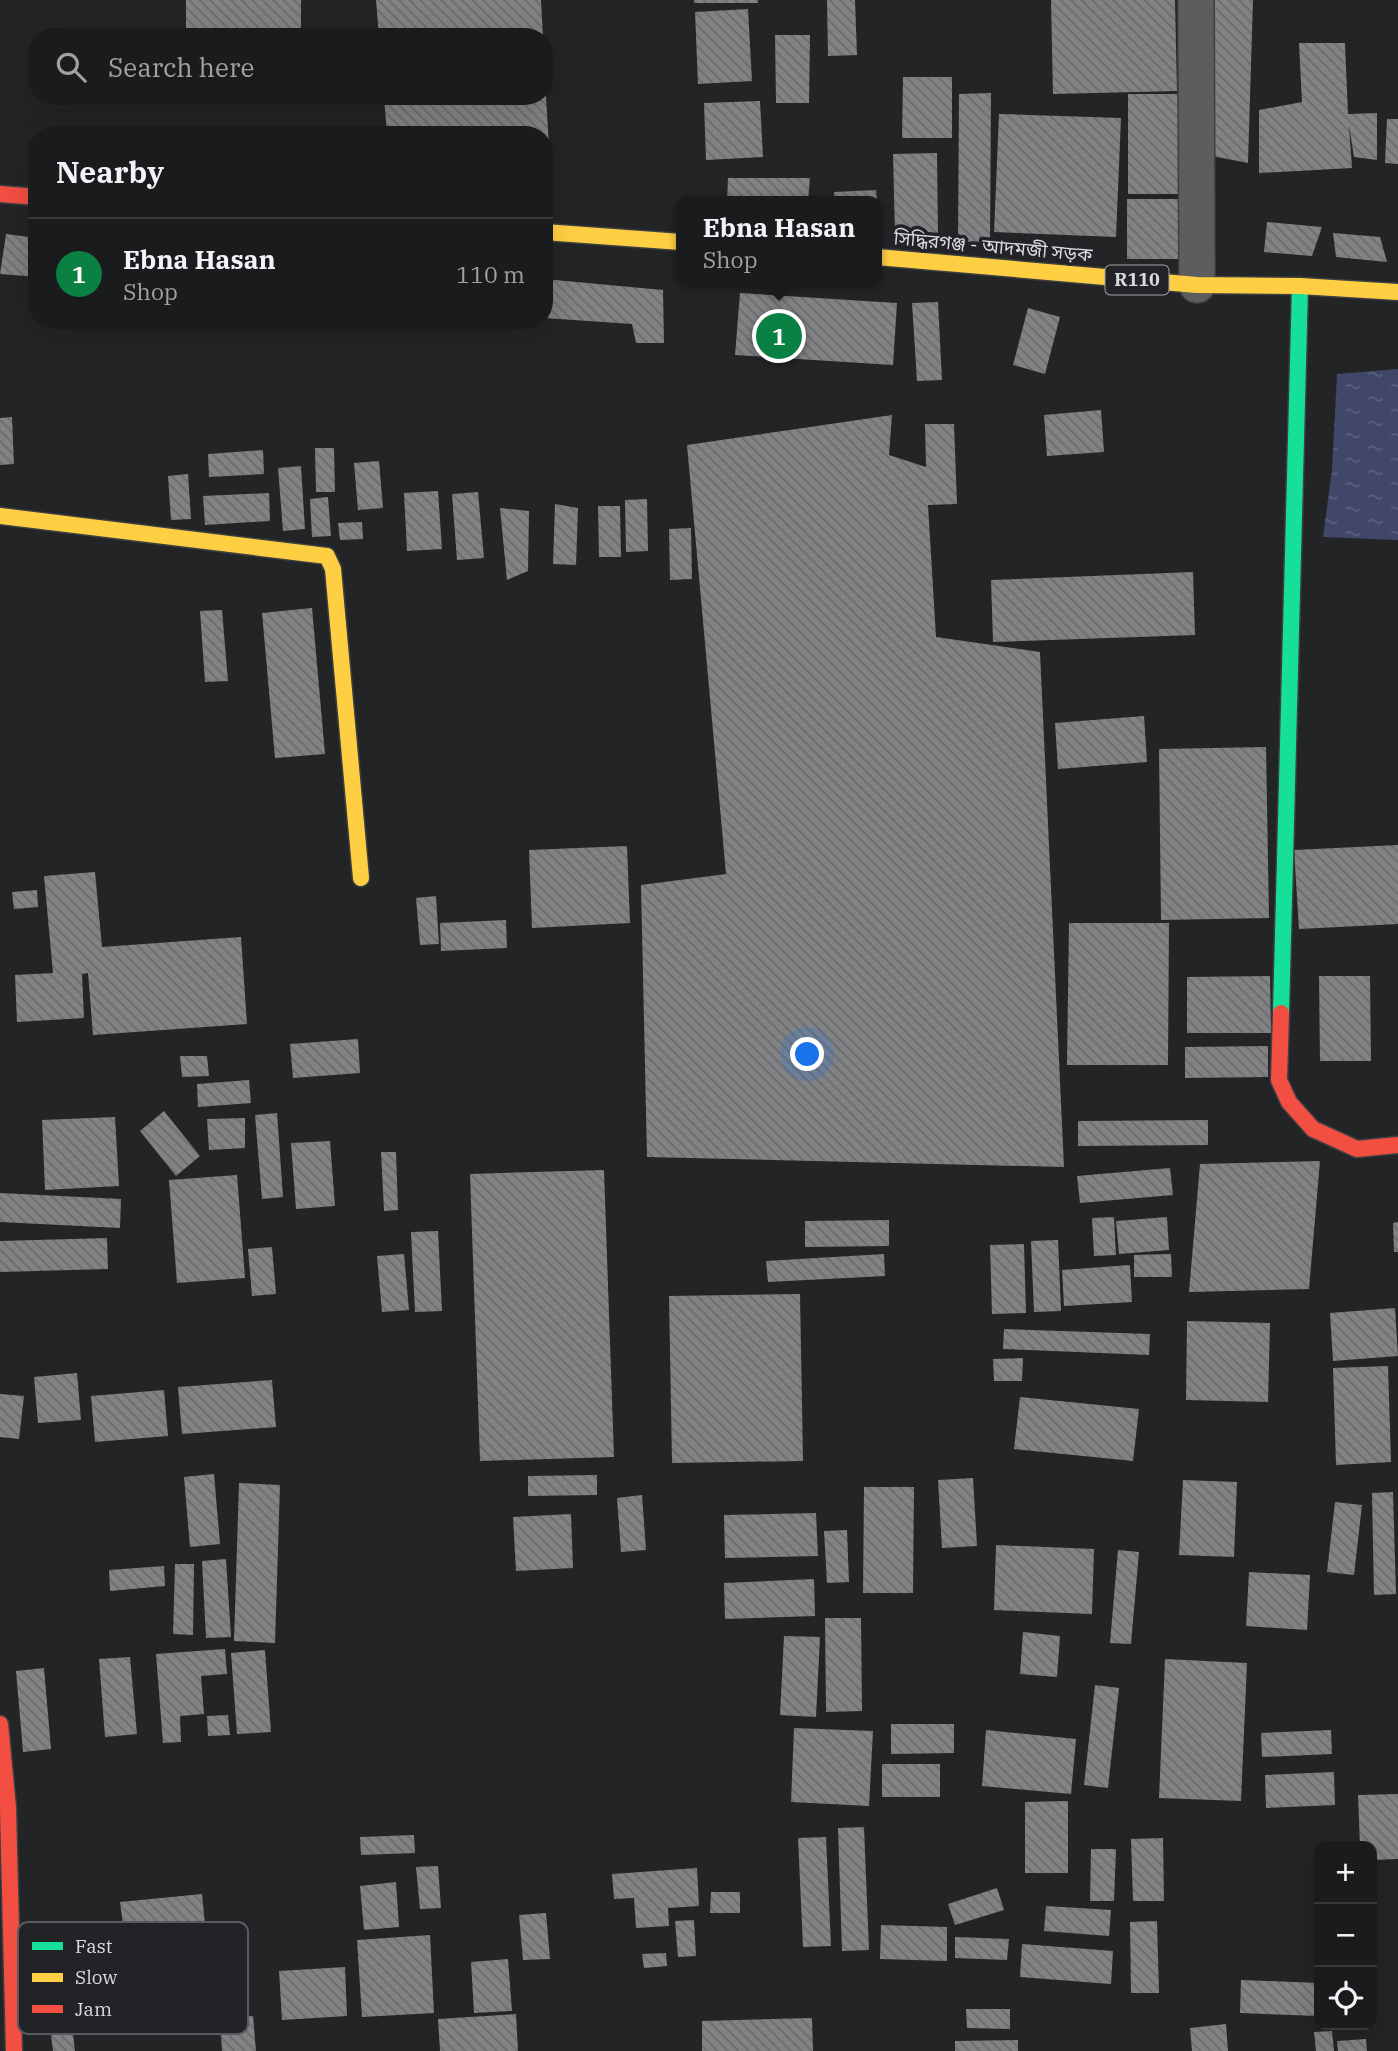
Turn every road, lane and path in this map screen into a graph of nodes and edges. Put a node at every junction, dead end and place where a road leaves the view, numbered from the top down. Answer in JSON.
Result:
{"nodes":[{"id":1,"x":1196,"y":0,"type":"edge"},
{"id":2,"x":0,"y":194,"type":"edge"},
{"id":3,"x":28,"y":196,"type":"edge"},
{"id":4,"x":553,"y":233,"type":"edge"},
{"id":5,"x":676,"y":242,"type":"edge"},
{"id":6,"x":882,"y":257,"type":"edge"},
{"id":7,"x":1197,"y":285,"type":"junction"},
{"id":8,"x":1300,"y":286,"type":"junction"},
{"id":9,"x":1398,"y":292,"type":"edge"},
{"id":10,"x":0,"y":516,"type":"edge"},
{"id":11,"x":361,"y":878,"type":"dead end"},
{"id":12,"x":1398,"y":1145,"type":"edge"},
{"id":13,"x":0,"y":1724,"type":"edge"},
{"id":14,"x":14,"y":2051,"type":"edge"}],
"edges":[{"from":1,"to":7,"type":"street"},
{"from":2,"to":3,"type":"street"},
{"from":4,"to":5,"type":"street"},
{"from":6,"to":7,"type":"street","name":"সিদ্ধিরগঞ্জ - আদমজী সড়ক","number":"R110"},
{"from":7,"to":8,"type":"street","name":"সিদ্ধিরগঞ্জ - আদমজী সড়ক","number":"R110"},
{"from":8,"to":9,"type":"street","name":"সিদ্ধিরগঞ্জ - আদমজী সড়ক","number":"R110"},
{"from":8,"to":12,"type":"street"},
{"from":10,"to":11,"type":"street"},
{"from":13,"to":14,"type":"street"}]}
